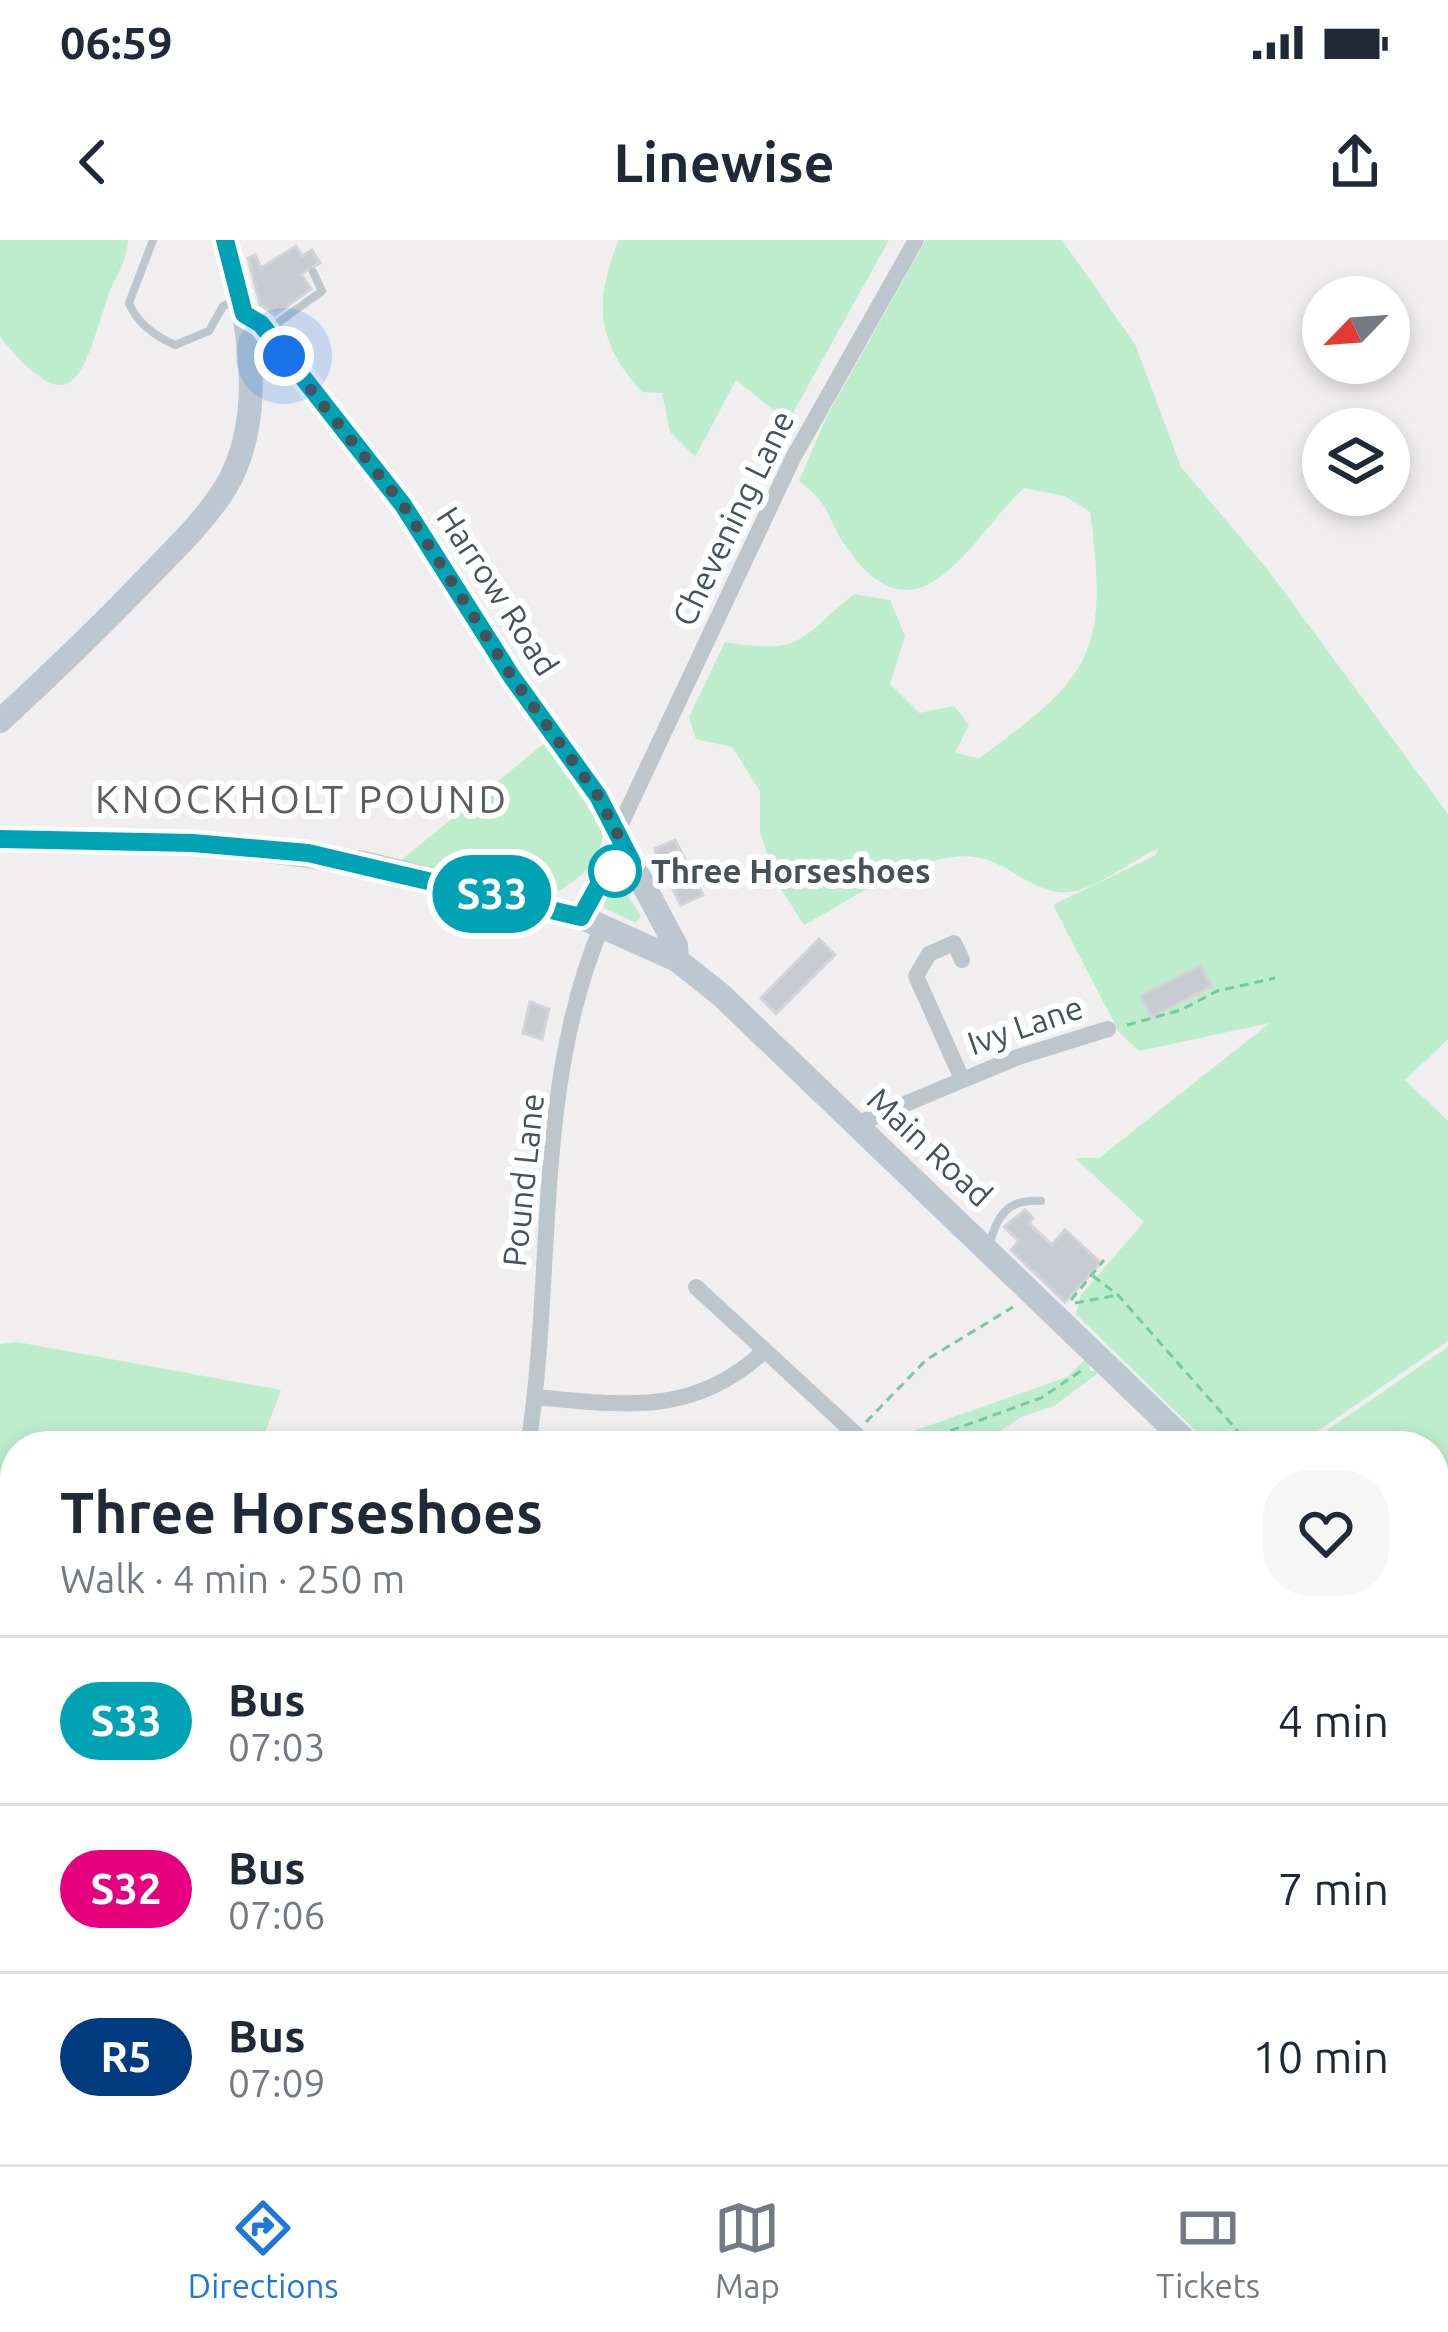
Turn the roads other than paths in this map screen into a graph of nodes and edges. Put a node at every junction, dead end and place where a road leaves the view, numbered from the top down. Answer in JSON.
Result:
{"nodes":[{"id":1,"x":152,"y":240,"type":"edge"},
{"id":2,"x":225,"y":240,"type":"edge"},
{"id":3,"x":916,"y":240,"type":"edge"},
{"id":4,"x":313,"y":272,"type":"dead end"},
{"id":5,"x":243,"y":306,"type":"junction"},
{"id":6,"x":266,"y":332,"type":"junction"},
{"id":7,"x":284,"y":356,"type":"junction"},
{"id":8,"x":250,"y":372,"type":"junction"},
{"id":9,"x":0,"y":721,"type":"edge"},
{"id":10,"x":618,"y":830,"type":"junction"},
{"id":11,"x":0,"y":838,"type":"edge"},
{"id":12,"x":632,"y":862,"type":"junction"},
{"id":13,"x":591,"y":922,"type":"junction"},
{"id":14,"x":677,"y":960,"type":"junction"},
{"id":15,"x":962,"y":961,"type":"dead end"},
{"id":16,"x":1108,"y":1029,"type":"road end"},
{"id":17,"x":962,"y":1079,"type":"junction"},
{"id":18,"x":857,"y":1124,"type":"junction"},
{"id":19,"x":1041,"y":1201,"type":"dead end"},
{"id":20,"x":989,"y":1249,"type":"junction"},
{"id":21,"x":706,"y":1291,"type":"dead end"},
{"id":22,"x":764,"y":1351,"type":"junction"},
{"id":23,"x":536,"y":1397,"type":"junction"},
{"id":24,"x":530,"y":1431,"type":"edge"},
{"id":25,"x":852,"y":1431,"type":"edge"},
{"id":26,"x":1176,"y":1431,"type":"edge"}],
"edges":[{"from":1,"to":5,"type":"lane"},
{"from":2,"to":5,"type":"street"},
{"from":3,"to":10,"type":"street","name":"Chevening Lane"},
{"from":4,"to":6,"type":"lane"},
{"from":5,"to":6,"type":"street","name":"Harrow Road"},
{"from":5,"to":8,"type":"street"},
{"from":6,"to":7,"type":"street","name":"Harrow Road"},
{"from":7,"to":8,"type":"street"},
{"from":7,"to":10,"type":"street","name":"Harrow Road"},
{"from":8,"to":9,"type":"street"},
{"from":10,"to":12,"type":"street","name":"Harrow Road"},
{"from":11,"to":13,"type":"street","name":"Main Road"},
{"from":12,"to":13,"type":"street","name":"Pound Lane"},
{"from":12,"to":14,"type":"street","name":"Harrow Road"},
{"from":13,"to":14,"type":"street","name":"Main Road"},
{"from":13,"to":23,"type":"street","name":"Pound Lane"},
{"from":14,"to":18,"type":"street","name":"Main Road"},
{"from":15,"to":17,"type":"street","name":"Ivy Lane"},
{"from":16,"to":17,"type":"street","name":"Ivy Lane"},
{"from":17,"to":18,"type":"street","name":"Ivy Lane"},
{"from":18,"to":20,"type":"street","name":"Main Road"},
{"from":19,"to":20,"type":"lane"},
{"from":20,"to":26,"type":"street","name":"Main Road"},
{"from":21,"to":22,"type":"street"},
{"from":22,"to":23,"type":"street"},
{"from":22,"to":25,"type":"street"},
{"from":23,"to":24,"type":"street","name":"Pound Lane"}]}
